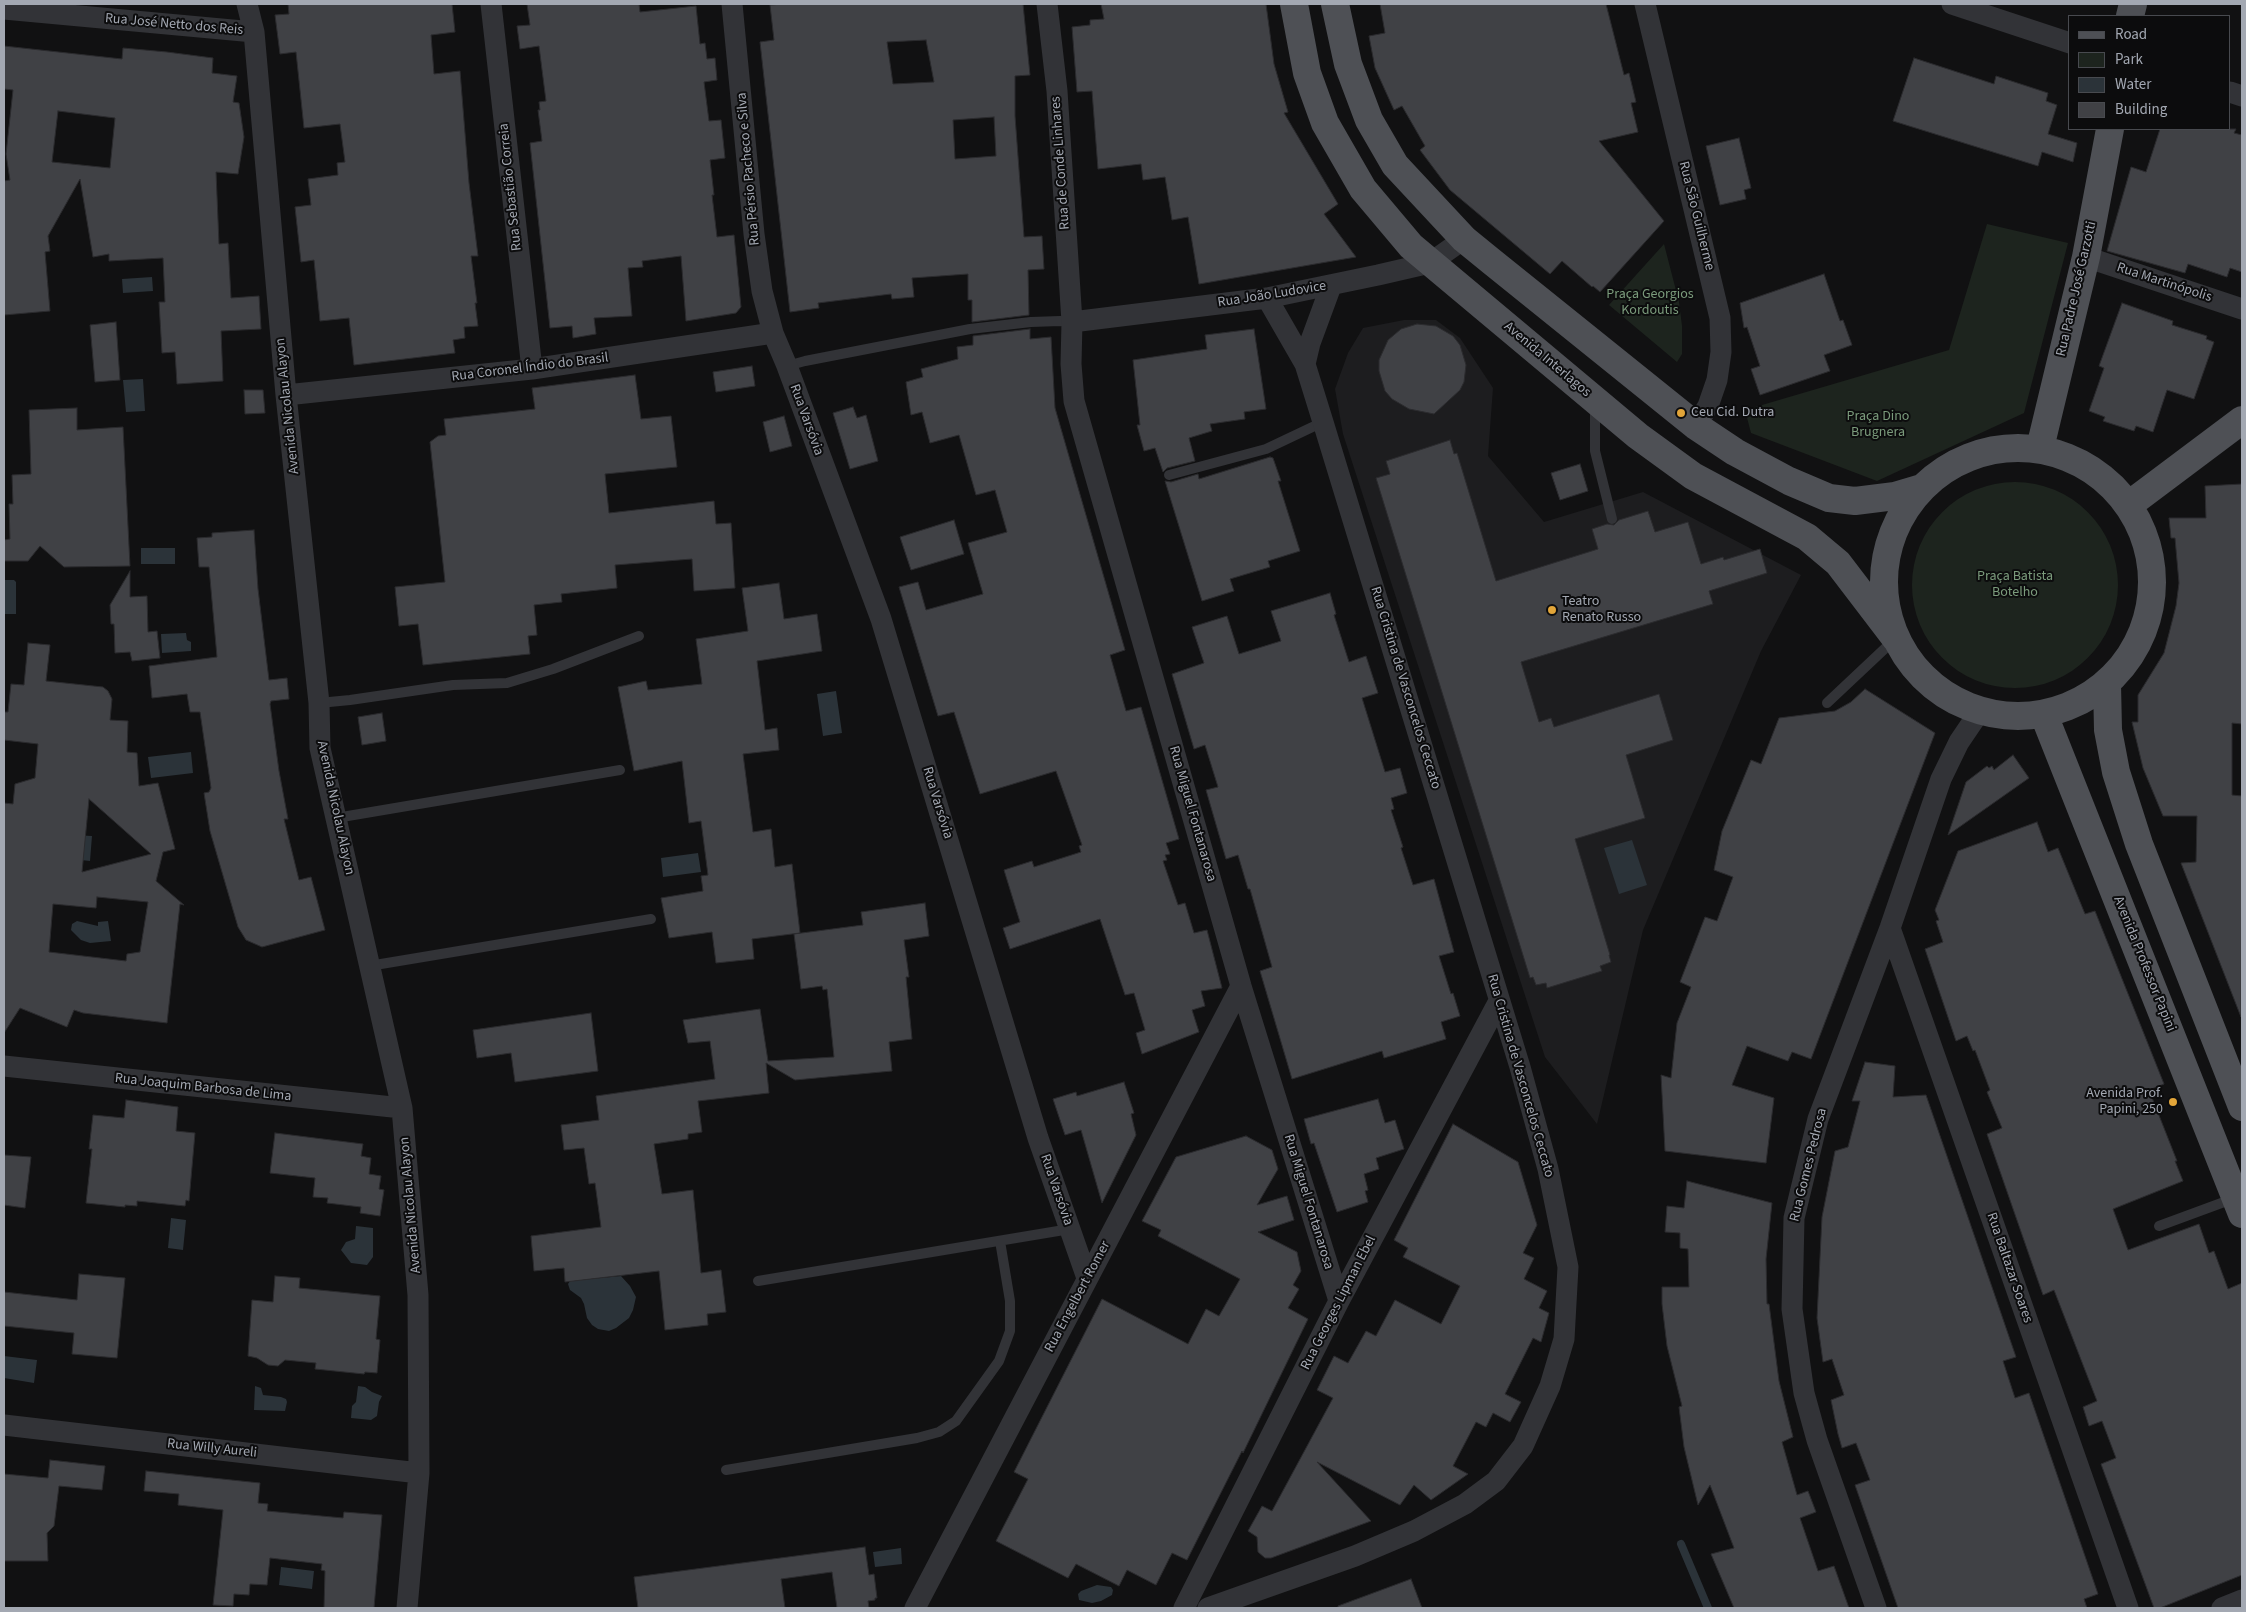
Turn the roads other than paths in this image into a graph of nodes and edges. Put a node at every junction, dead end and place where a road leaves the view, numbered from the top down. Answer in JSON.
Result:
{"nodes":[{"id":1,"x":248,"y":4,"type":"edge"},
{"id":2,"x":491,"y":4,"type":"edge"},
{"id":3,"x":732,"y":4,"type":"edge"},
{"id":4,"x":1047,"y":4,"type":"edge"},
{"id":5,"x":1294,"y":4,"type":"edge"},
{"id":6,"x":1335,"y":4,"type":"edge"},
{"id":7,"x":1645,"y":4,"type":"edge"},
{"id":8,"x":1952,"y":4,"type":"edge"},
{"id":9,"x":4,"y":9,"type":"edge"},
{"id":10,"x":254,"y":32,"type":"junction"},
{"id":11,"x":2068,"y":42,"type":"edge"},
{"id":12,"x":2110,"y":130,"type":"edge"},
{"id":13,"x":1464,"y":239,"type":"junction"},
{"id":14,"x":2086,"y":257,"type":"junction"},
{"id":15,"x":1430,"y":263,"type":"junction"},
{"id":16,"x":1331,"y":286,"type":"junction"},
{"id":17,"x":1267,"y":298,"type":"junction"},
{"id":18,"x":2242,"y":309,"type":"edge"},
{"id":19,"x":1072,"y":322,"type":"junction"},
{"id":20,"x":773,"y":333,"type":"junction"},
{"id":21,"x":1305,"y":364,"type":"junction"},
{"id":22,"x":787,"y":366,"type":"junction"},
{"id":23,"x":532,"y":369,"type":"junction"},
{"id":24,"x":286,"y":395,"type":"junction"},
{"id":25,"x":1596,"y":400,"type":"junction"},
{"id":26,"x":2242,"y":420,"type":"edge"},
{"id":27,"x":1323,"y":422,"type":"junction"},
{"id":28,"x":1696,"y":426,"type":"junction"},
{"id":29,"x":2040,"y":448,"type":"junction"},
{"id":30,"x":1169,"y":476,"type":"dead end"},
{"id":31,"x":1922,"y":488,"type":"junction"},
{"id":32,"x":2130,"y":504,"type":"junction"},
{"id":33,"x":1612,"y":518,"type":"dead end"},
{"id":34,"x":639,"y":636,"type":"dead end"},
{"id":35,"x":1896,"y":639,"type":"junction"},
{"id":36,"x":2107,"y":684,"type":"junction"},
{"id":37,"x":319,"y":703,"type":"junction"},
{"id":38,"x":1827,"y":703,"type":"dead end"},
{"id":39,"x":1980,"y":711,"type":"junction"},
{"id":40,"x":2044,"y":714,"type":"junction"},
{"id":41,"x":620,"y":770,"type":"dead end"},
{"id":42,"x":336,"y":818,"type":"junction"},
{"id":43,"x":651,"y":919,"type":"dead end"},
{"id":44,"x":1890,"y":928,"type":"junction"},
{"id":45,"x":369,"y":966,"type":"junction"},
{"id":46,"x":1241,"y":986,"type":"junction"},
{"id":47,"x":1499,"y":1001,"type":"junction"},
{"id":48,"x":4,"y":1066,"type":"edge"},
{"id":49,"x":2242,"y":1107,"type":"edge"},
{"id":50,"x":402,"y":1108,"type":"junction"},
{"id":51,"x":2239,"y":1206,"type":"edge"},
{"id":52,"x":2158,"y":1226,"type":"dead end"},
{"id":53,"x":1070,"y":1229,"type":"junction"},
{"id":54,"x":1000,"y":1241,"type":"junction"},
{"id":55,"x":1087,"y":1278,"type":"junction"},
{"id":56,"x":758,"y":1281,"type":"dead end"},
{"id":57,"x":1339,"y":1301,"type":"junction"},
{"id":58,"x":4,"y":1425,"type":"edge"},
{"id":59,"x":726,"y":1470,"type":"dead end"},
{"id":60,"x":419,"y":1473,"type":"junction"},
{"id":61,"x":2242,"y":1600,"type":"edge"},
{"id":62,"x":407,"y":1608,"type":"edge"},
{"id":63,"x":915,"y":1608,"type":"edge"},
{"id":64,"x":1184,"y":1608,"type":"edge"},
{"id":65,"x":1208,"y":1608,"type":"edge"},
{"id":66,"x":1876,"y":1608,"type":"edge"},
{"id":67,"x":2128,"y":1608,"type":"edge"},
{"id":68,"x":2222,"y":1608,"type":"edge"}],
"edges":[{"from":1,"to":10,"type":"street","name":"Avenida Nicolau Alayon"},
{"from":2,"to":23,"type":"street","name":"Rua Sebastião Correia"},
{"from":3,"to":20,"type":"street","name":"Rua Pérsio Pacheco e Silva"},
{"from":4,"to":19,"type":"street","name":"Rua de Conde Linhares"},
{"from":5,"to":15,"type":"main road","name":"Avenida Interlagos"},
{"from":6,"to":13,"type":"main road"},
{"from":7,"to":28,"type":"street","name":"Rua São Guilherme"},
{"from":8,"to":11,"type":"street"},
{"from":9,"to":10,"type":"street","name":"Rua José Netto dos Reis"},
{"from":10,"to":24,"type":"street","name":"Avenida Nicolau Alayon"},
{"from":12,"to":14,"type":"main road","name":"Rua Padre José Garzotti"},
{"from":13,"to":15,"type":"street","name":"Rua João Ludovice"},
{"from":13,"to":28,"type":"main road"},
{"from":14,"to":18,"type":"street","name":"Rua Martinópolis"},
{"from":14,"to":29,"type":"main road","name":"Rua Padre José Garzotti"},
{"from":15,"to":16,"type":"street","name":"Rua João Ludovice"},
{"from":15,"to":25,"type":"main road","name":"Avenida Interlagos"},
{"from":16,"to":17,"type":"street","name":"Rua João Ludovice"},
{"from":16,"to":21,"type":"street"},
{"from":17,"to":19,"type":"street","name":"Rua João Ludovice"},
{"from":17,"to":21,"type":"street","name":"Rua Cristina de Vasconcelos Ceccato"},
{"from":19,"to":22,"type":"lane"},
{"from":19,"to":46,"type":"street","name":"Rua Miguel Fontanarosa"},
{"from":20,"to":22,"type":"street","name":"Rua Varsóvia"},
{"from":20,"to":23,"type":"street","name":"Rua Coronel Índio do Brasil"},
{"from":21,"to":27,"type":"street","name":"Rua Cristina de Vasconcelos Ceccato"},
{"from":22,"to":53,"type":"street","name":"Rua Varsóvia"},
{"from":23,"to":24,"type":"street","name":"Rua Coronel Índio do Brasil"},
{"from":24,"to":37,"type":"street","name":"Avenida Nicolau Alayon"},
{"from":25,"to":33,"type":"lane"},
{"from":25,"to":35,"type":"main road","name":"Avenida Interlagos"},
{"from":26,"to":32,"type":"main road"},
{"from":27,"to":30,"type":"lane"},
{"from":27,"to":47,"type":"street","name":"Rua Cristina de Vasconcelos Ceccato"},
{"from":28,"to":31,"type":"main road"},
{"from":29,"to":31,"type":"main road"},
{"from":29,"to":32,"type":"main road"},
{"from":31,"to":35,"type":"main road"},
{"from":32,"to":36,"type":"main road"},
{"from":34,"to":37,"type":"lane"},
{"from":35,"to":38,"type":"lane"},
{"from":35,"to":39,"type":"main road"},
{"from":36,"to":40,"type":"main road"},
{"from":36,"to":49,"type":"main road"},
{"from":37,"to":42,"type":"street","name":"Avenida Nicolau Alayon"},
{"from":39,"to":40,"type":"main road"},
{"from":39,"to":44,"type":"street","name":"Rua Gomes Pedrosa"},
{"from":40,"to":51,"type":"main road","name":"Avenida Professor Papini"},
{"from":41,"to":42,"type":"lane"},
{"from":42,"to":45,"type":"street","name":"Avenida Nicolau Alayon"},
{"from":43,"to":45,"type":"lane"},
{"from":44,"to":66,"type":"street","name":"Rua Gomes Pedrosa"},
{"from":44,"to":67,"type":"street","name":"Rua Baltazar Soares"},
{"from":45,"to":50,"type":"street","name":"Avenida Nicolau Alayon"},
{"from":46,"to":55,"type":"street","name":"Rua Engelbert Romer"},
{"from":46,"to":57,"type":"street","name":"Rua Miguel Fontanarosa"},
{"from":47,"to":57,"type":"street","name":"Rua Georges Lipman Ebel"},
{"from":47,"to":65,"type":"street","name":"Rua Cristina de Vasconcelos Ceccato"},
{"from":48,"to":50,"type":"street","name":"Rua Joaquim Barbosa de Lima"},
{"from":50,"to":60,"type":"street","name":"Avenida Nicolau Alayon"},
{"from":51,"to":52,"type":"lane"},
{"from":53,"to":54,"type":"lane"},
{"from":53,"to":55,"type":"street","name":"Rua Varsóvia"},
{"from":54,"to":56,"type":"lane"},
{"from":54,"to":59,"type":"lane"},
{"from":55,"to":63,"type":"street","name":"Rua Engelbert Romer"},
{"from":57,"to":64,"type":"street","name":"Rua Georges Lipman Ebel"},
{"from":58,"to":60,"type":"street","name":"Rua Willy Aureli"},
{"from":60,"to":62,"type":"street","name":"Avenida Nicolau Alayon"},
{"from":61,"to":68,"type":"street"}]}
